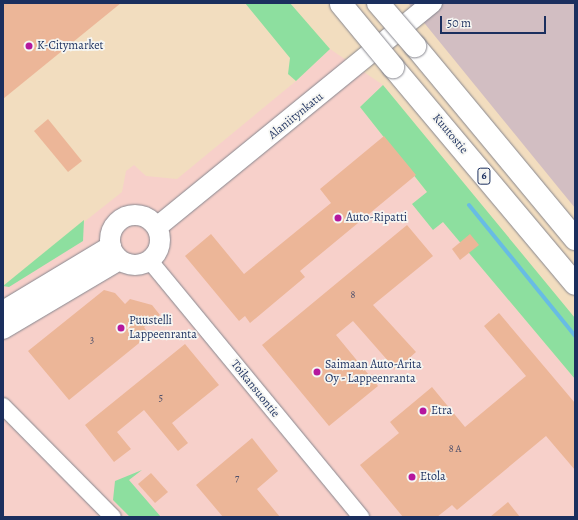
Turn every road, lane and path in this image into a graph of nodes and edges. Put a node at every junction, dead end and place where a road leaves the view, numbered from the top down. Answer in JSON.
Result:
{"nodes":[{"id":1,"x":378,"y":3,"type":"edge"},
{"id":2,"x":432,"y":3,"type":"edge"},
{"id":3,"x":340,"y":4,"type":"edge"},
{"id":4,"x":157,"y":227,"type":"junction"},
{"id":5,"x":575,"y":239,"type":"edge"},
{"id":6,"x":115,"y":253,"type":"junction"},
{"id":7,"x":150,"y":261,"type":"junction"},
{"id":8,"x":575,"y":284,"type":"edge"},
{"id":9,"x":3,"y":311,"type":"edge"},
{"id":10,"x":3,"y":329,"type":"edge"},
{"id":11,"x":3,"y":406,"type":"edge"},
{"id":12,"x":113,"y":517,"type":"edge"},
{"id":13,"x":361,"y":517,"type":"edge"}],
"edges":[{"from":1,"to":5,"type":"highway","bridge":true},
{"from":2,"to":4,"type":"main road","name":"Alaniitynkatu"},
{"from":3,"to":8,"type":"highway","name":"Kuutostie","number":"6","bridge":true},
{"from":4,"to":6,"type":"main road"},
{"from":4,"to":7,"type":"main road"},
{"from":6,"to":7,"type":"main road"},
{"from":6,"to":9,"type":"main road"},
{"from":6,"to":10,"type":"main road"},
{"from":7,"to":13,"type":"street","name":"Toikansuontie"},
{"from":11,"to":12,"type":"street"}]}
